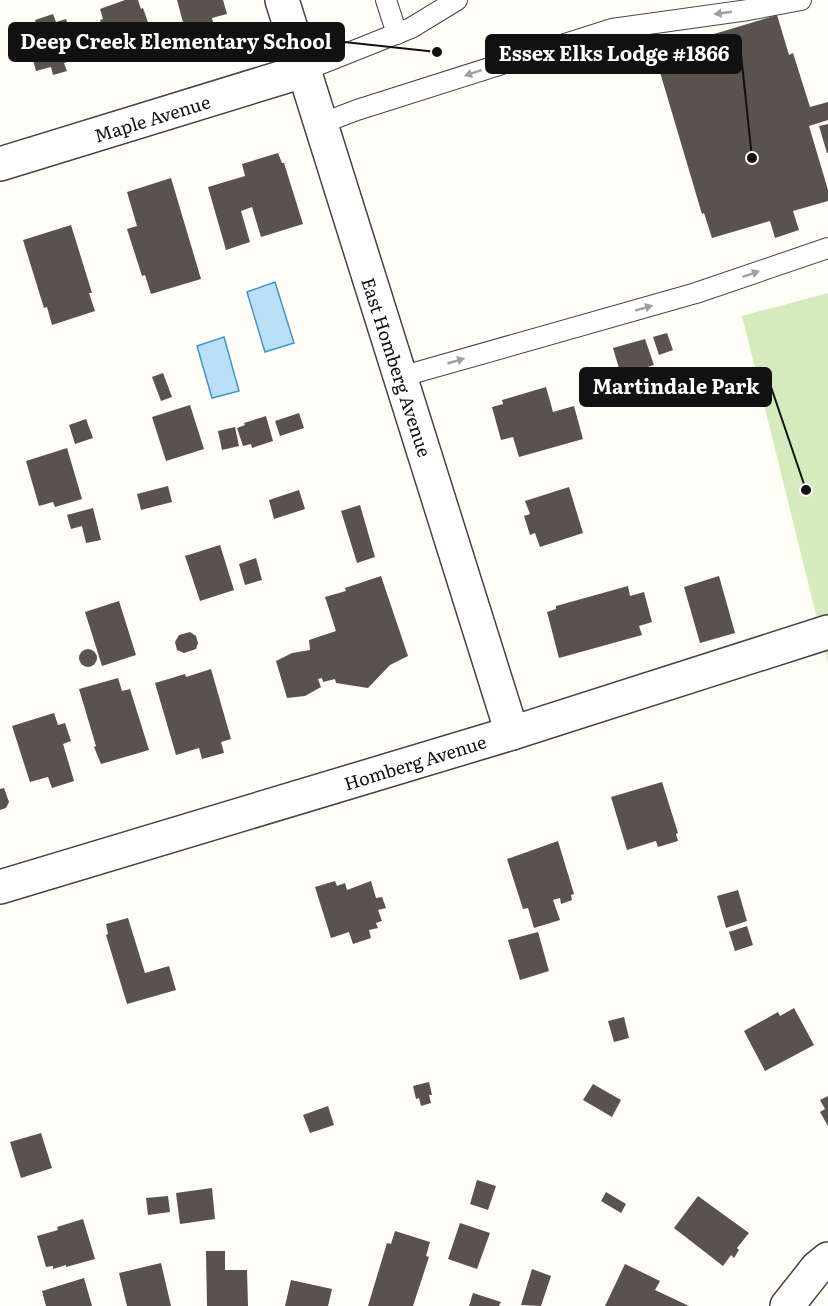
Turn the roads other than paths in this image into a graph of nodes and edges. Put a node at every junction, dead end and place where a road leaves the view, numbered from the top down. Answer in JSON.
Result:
{"nodes":[{"id":1,"x":282,"y":0,"type":"edge"},
{"id":2,"x":386,"y":0,"type":"edge"},
{"id":3,"x":801,"y":0,"type":"edge"},
{"id":4,"x":452,"y":2,"type":"edge"},
{"id":5,"x":396,"y":34,"type":"junction"},
{"id":6,"x":303,"y":71,"type":"junction"},
{"id":7,"x":320,"y":124,"type":"junction"},
{"id":8,"x":0,"y":164,"type":"edge"},
{"id":9,"x":828,"y":248,"type":"edge"},
{"id":10,"x":400,"y":377,"type":"junction"},
{"id":11,"x":828,"y":632,"type":"edge"},
{"id":12,"x":512,"y":733,"type":"junction"},
{"id":13,"x":0,"y":887,"type":"edge"},
{"id":14,"x":828,"y":1259,"type":"edge"},
{"id":15,"x":787,"y":1306,"type":"edge"}],
"edges":[{"from":1,"to":6,"type":"street","name":"East Homberg Avenue"},
{"from":2,"to":5,"type":"lane"},
{"from":3,"to":7,"type":"lane","one_way":true},
{"from":4,"to":5,"type":"lane"},
{"from":5,"to":6,"type":"lane"},
{"from":6,"to":7,"type":"street","name":"East Homberg Avenue"},
{"from":6,"to":8,"type":"street","name":"Maple Avenue"},
{"from":7,"to":10,"type":"street","name":"East Homberg Avenue"},
{"from":10,"to":9,"type":"lane","one_way":true},
{"from":10,"to":12,"type":"street","name":"East Homberg Avenue"},
{"from":11,"to":12,"type":"street","name":"Homberg Avenue"},
{"from":12,"to":13,"type":"street","name":"Homberg Avenue"},
{"from":14,"to":15,"type":"street"}]}
